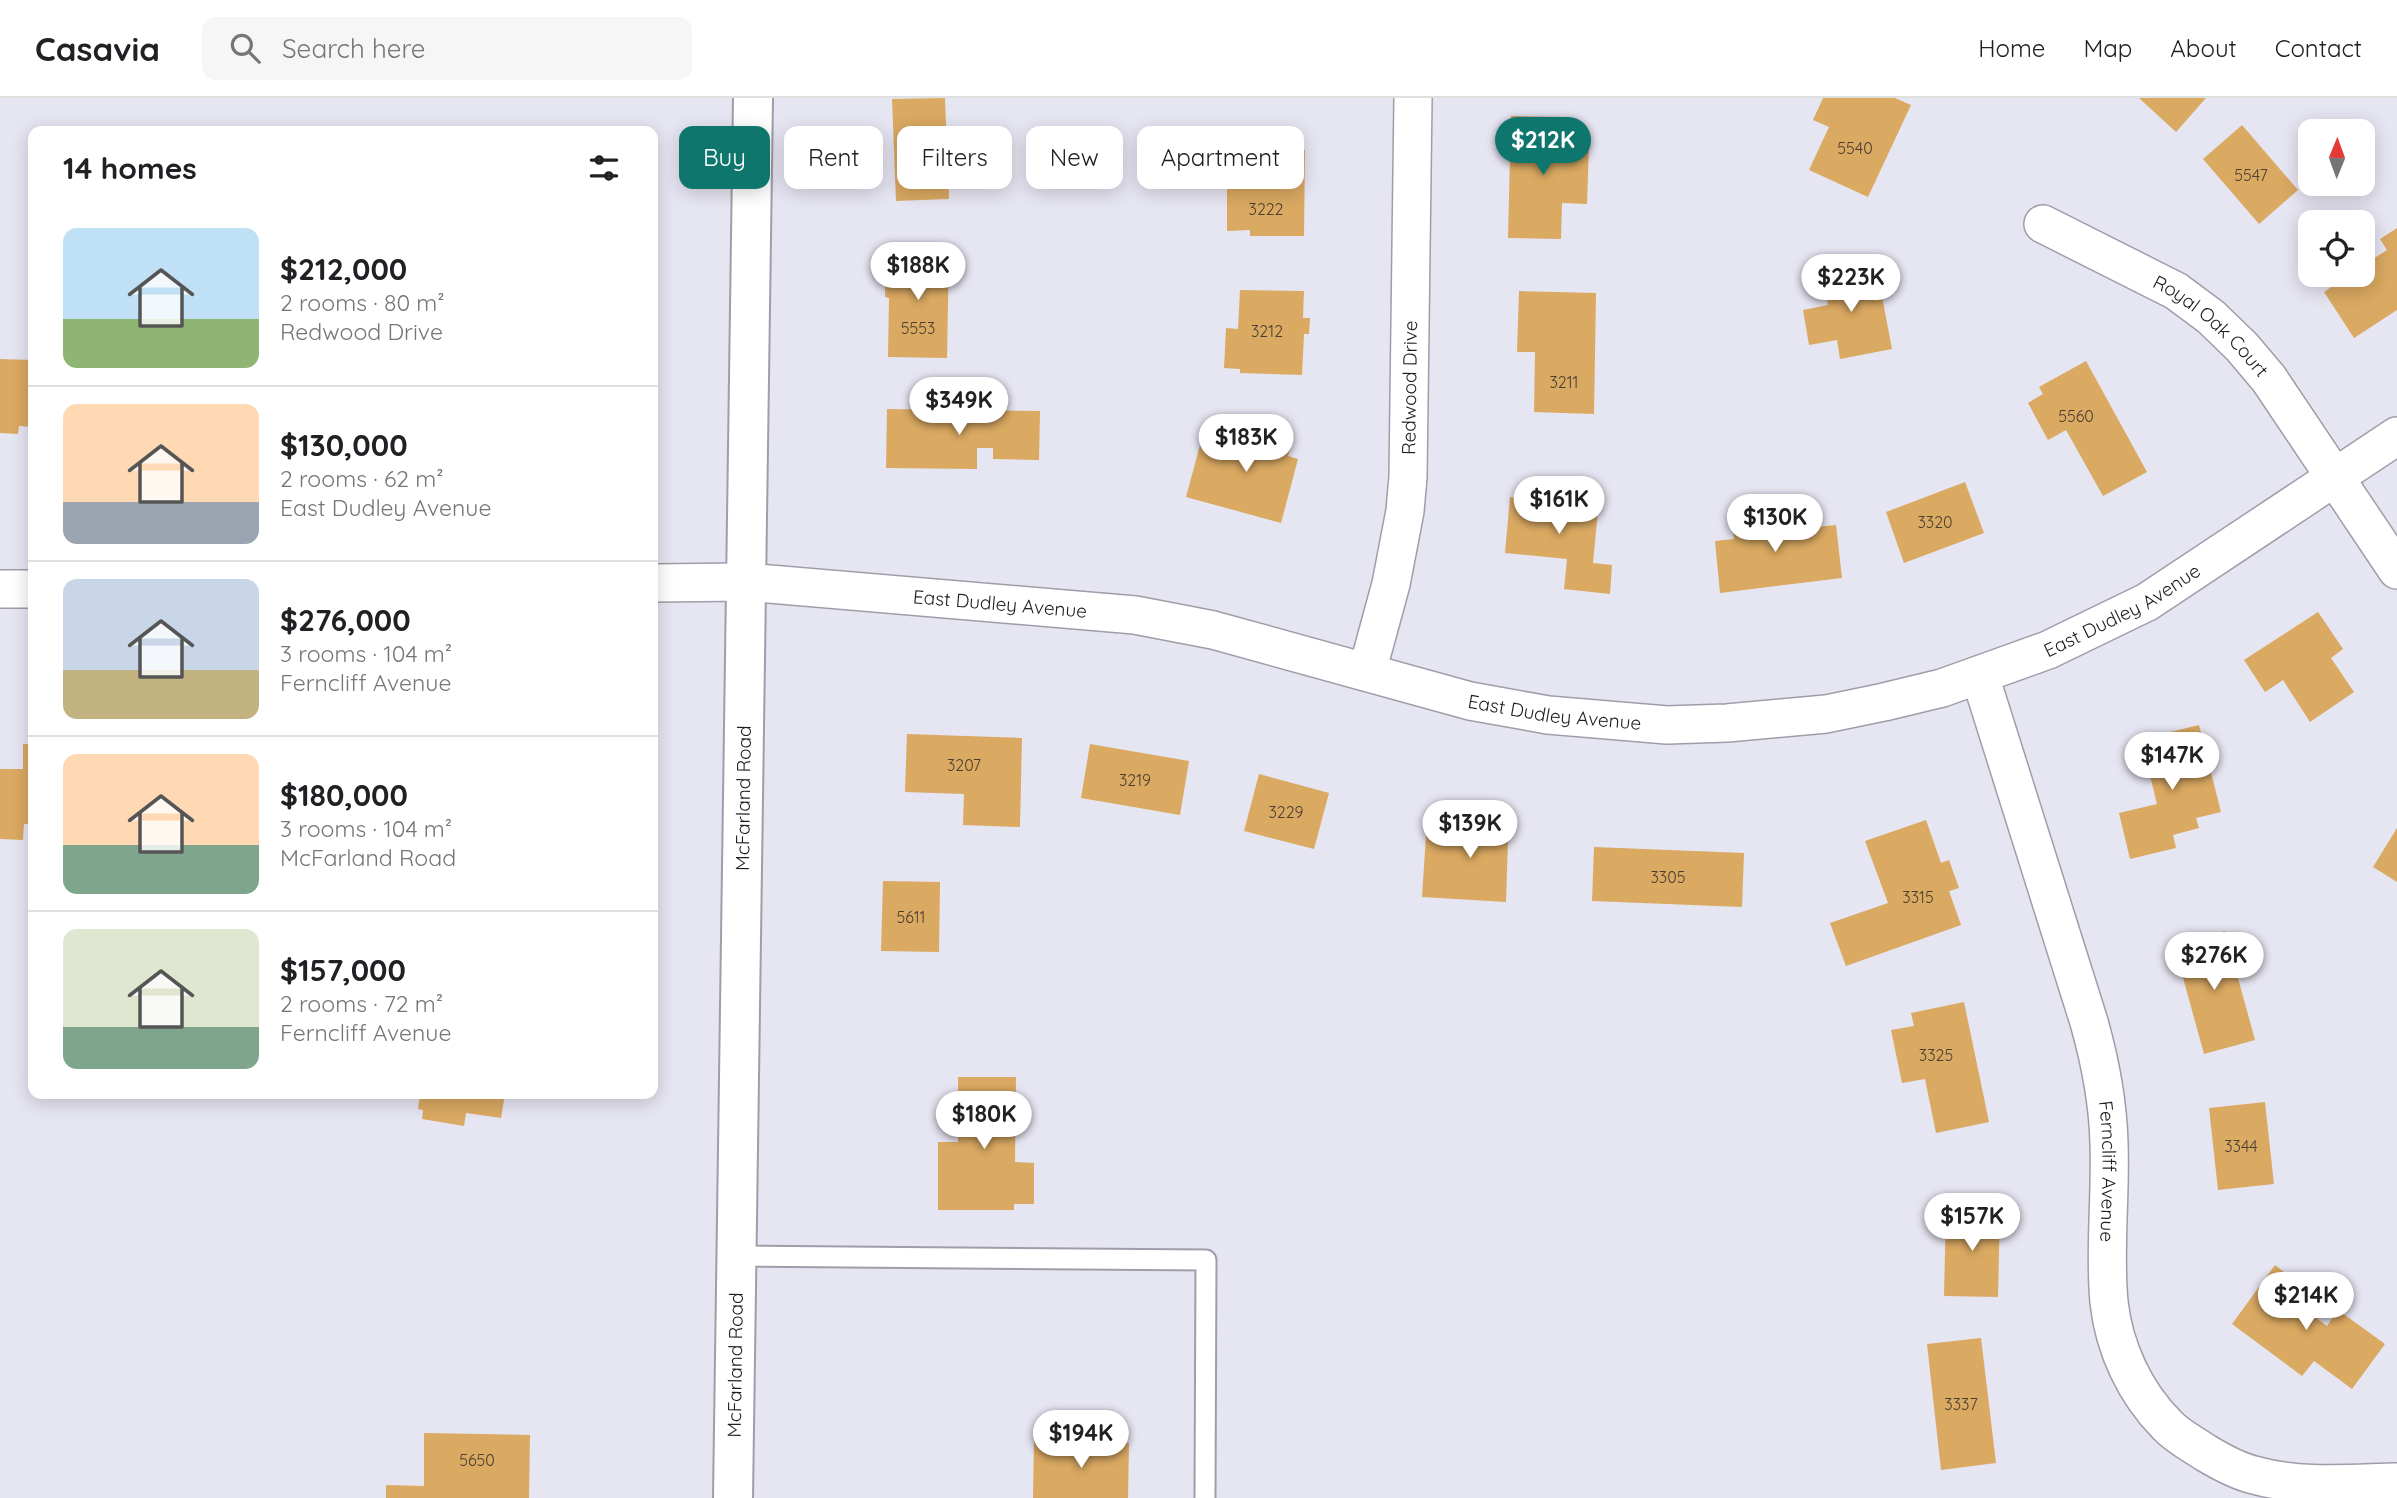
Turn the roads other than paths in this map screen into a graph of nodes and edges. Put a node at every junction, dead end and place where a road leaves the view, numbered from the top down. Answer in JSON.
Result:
{"nodes":[{"id":1,"x":753,"y":98,"type":"edge"},
{"id":2,"x":1413,"y":98,"type":"edge"},
{"id":3,"x":2043,"y":224,"type":"dead end"},
{"id":4,"x":2397,"y":436,"type":"edge"},
{"id":5,"x":2334,"y":477,"type":"junction"},
{"id":6,"x":2397,"y":570,"type":"edge"},
{"id":7,"x":745,"y":582,"type":"junction"},
{"id":8,"x":658,"y":583,"type":"edge"},
{"id":9,"x":0,"y":589,"type":"edge"},
{"id":10,"x":28,"y":589,"type":"edge"},
{"id":11,"x":1367,"y":672,"type":"junction"},
{"id":12,"x":1980,"y":676,"type":"junction"},
{"id":13,"x":736,"y":1256,"type":"junction"},
{"id":14,"x":2397,"y":1482,"type":"edge"},
{"id":15,"x":733,"y":1498,"type":"edge"},
{"id":16,"x":1205,"y":1498,"type":"edge"}],
"edges":[{"from":1,"to":7,"type":"street","name":"McFarland Road"},
{"from":2,"to":11,"type":"street","name":"Redwood Drive"},
{"from":3,"to":5,"type":"street","name":"Royal Oak Court"},
{"from":4,"to":5,"type":"street","name":"East Dudley Avenue"},
{"from":5,"to":6,"type":"street","name":"Royal Oak Court"},
{"from":5,"to":12,"type":"street","name":"East Dudley Avenue"},
{"from":7,"to":8,"type":"street","name":"East Dudley Avenue"},
{"from":7,"to":11,"type":"street","name":"East Dudley Avenue"},
{"from":7,"to":13,"type":"street","name":"McFarland Road"},
{"from":9,"to":10,"type":"street"},
{"from":11,"to":12,"type":"street","name":"East Dudley Avenue"},
{"from":12,"to":14,"type":"street","name":"Ferncliff Avenue"},
{"from":13,"to":15,"type":"street","name":"McFarland Road"},
{"from":13,"to":16,"type":"lane"}]}
